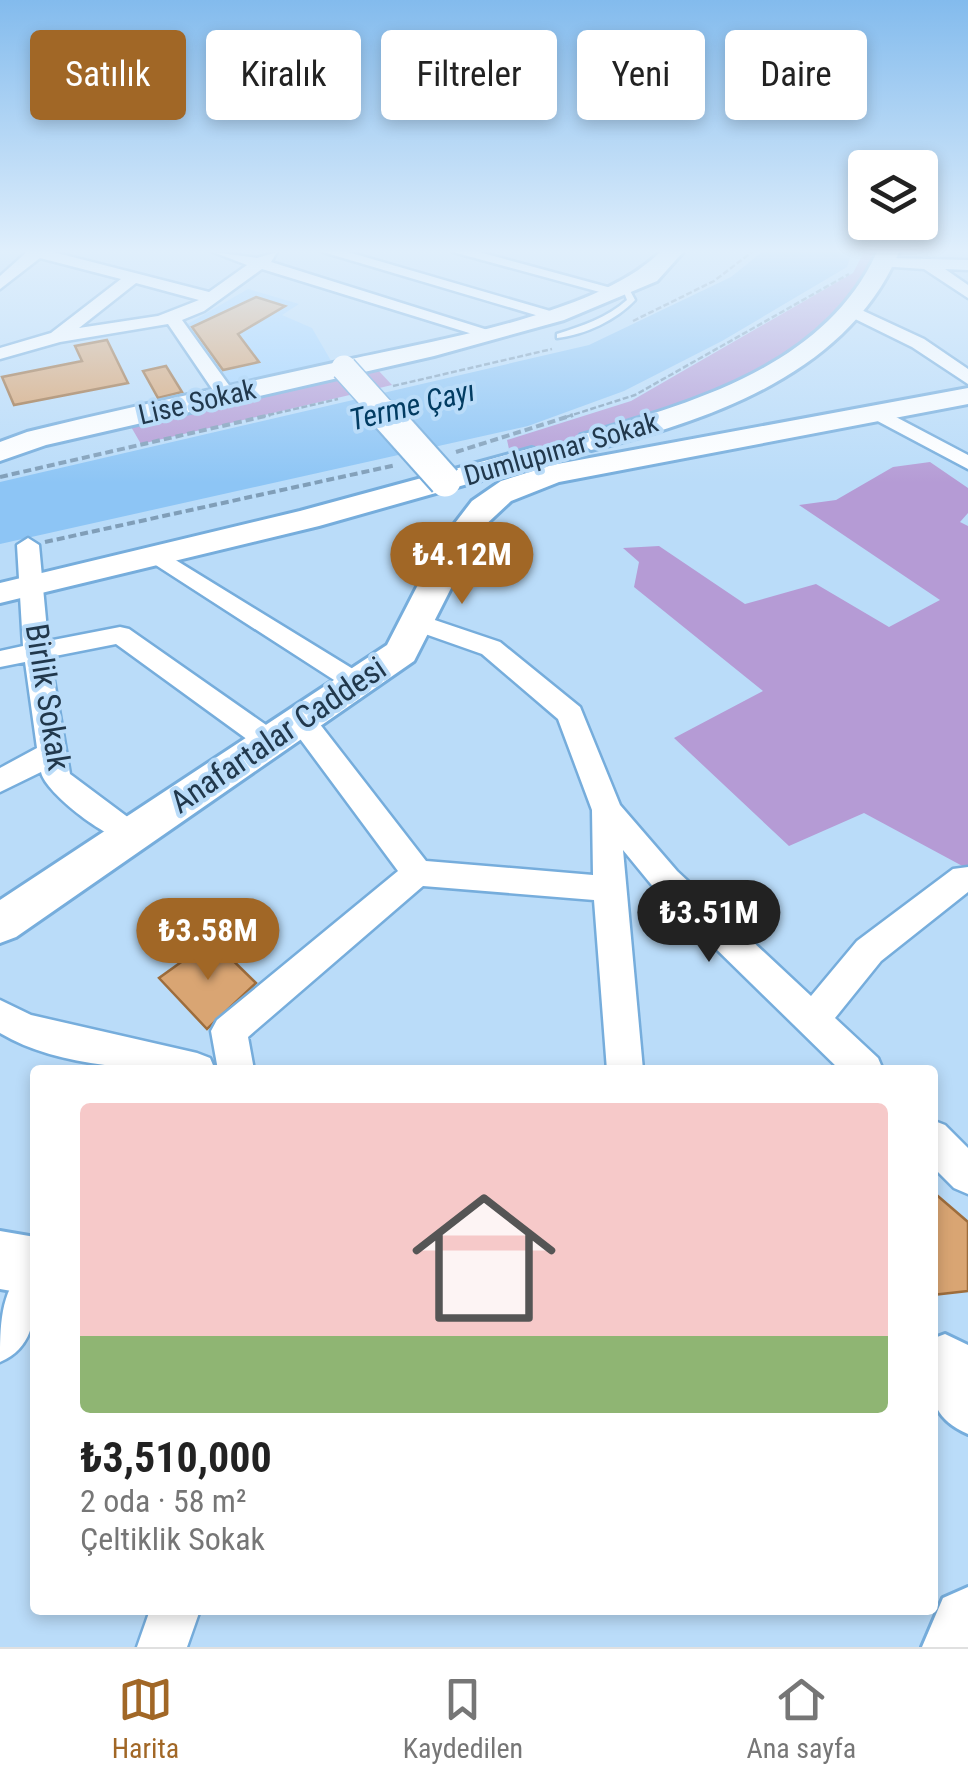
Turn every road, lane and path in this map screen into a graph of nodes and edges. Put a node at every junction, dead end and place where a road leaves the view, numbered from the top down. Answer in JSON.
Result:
{"nodes":[{"id":1,"x":66,"y":329,"type":"edge"},
{"id":2,"x":106,"y":329,"type":"edge"},
{"id":3,"x":181,"y":329,"type":"edge"},
{"id":4,"x":475,"y":329,"type":"edge"},
{"id":5,"x":522,"y":329,"type":"edge"},
{"id":6,"x":752,"y":329,"type":"edge"},
{"id":7,"x":842,"y":329,"type":"edge"},
{"id":8,"x":890,"y":329,"type":"edge"},
{"id":9,"x":484,"y":332,"type":"junction"},
{"id":10,"x":57,"y":336,"type":"junction"},
{"id":11,"x":1,"y":352,"type":"edge"},
{"id":12,"x":344,"y":368,"type":"junction"},
{"id":13,"x":968,"y":378,"type":"edge"},
{"id":14,"x":226,"y":395,"type":"junction"},
{"id":15,"x":968,"y":396,"type":"edge"},
{"id":16,"x":876,"y":413,"type":"junction"},
{"id":17,"x":0,"y":452,"type":"edge"},
{"id":18,"x":968,"y":463,"type":"edge"},
{"id":19,"x":403,"y":464,"type":"dead end"},
{"id":20,"x":443,"y":468,"type":"junction"},
{"id":21,"x":495,"y":481,"type":"junction"},
{"id":22,"x":28,"y":546,"type":"joint"},
{"id":23,"x":156,"y":555,"type":"junction"},
{"id":24,"x":16,"y":589,"type":"edge"},
{"id":25,"x":420,"y":622,"type":"junction"},
{"id":26,"x":36,"y":652,"type":"junction"},
{"id":27,"x":0,"y":659,"type":"edge"},
{"id":28,"x":357,"y":684,"type":"junction"},
{"id":29,"x":302,"y":722,"type":"junction"},
{"id":30,"x":269,"y":742,"type":"junction"},
{"id":31,"x":52,"y":753,"type":"junction"},
{"id":32,"x":0,"y":781,"type":"edge"},
{"id":33,"x":607,"y":810,"type":"junction"},
{"id":34,"x":130,"y":835,"type":"junction"},
{"id":35,"x":417,"y":873,"type":"junction"},
{"id":36,"x":964,"y":878,"type":"dead end"},
{"id":37,"x":609,"y":889,"type":"junction"},
{"id":38,"x":0,"y":924,"type":"edge"},
{"id":39,"x":0,"y":1014,"type":"edge"},
{"id":40,"x":812,"y":1020,"type":"junction"},
{"id":41,"x":176,"y":1065,"type":"edge"},
{"id":42,"x":235,"y":1065,"type":"edge"},
{"id":43,"x":626,"y":1065,"type":"edge"},
{"id":44,"x":860,"y":1065,"type":"edge"},
{"id":45,"x":938,"y":1144,"type":"edge"},
{"id":46,"x":968,"y":1175,"type":"edge"},
{"id":47,"x":0,"y":1260,"type":"edge"},
{"id":48,"x":30,"y":1265,"type":"edge"},
{"id":49,"x":30,"y":1292,"type":"edge"},
{"id":50,"x":0,"y":1340,"type":"edge"},
{"id":51,"x":173,"y":1615,"type":"edge"},
{"id":52,"x":968,"y":1623,"type":"edge"},
{"id":53,"x":162,"y":1647,"type":"edge"},
{"id":54,"x":958,"y":1647,"type":"edge"}],
"edges":[{"from":1,"to":10,"type":"street"},
{"from":2,"to":10,"type":"street"},
{"from":3,"to":14,"type":"street"},
{"from":4,"to":9,"type":"street"},
{"from":5,"to":9,"type":"street","name":"Lise Sokak"},
{"from":6,"to":20,"type":"path"},
{"from":7,"to":21,"type":"street","name":"Dumlupınar Sokak"},
{"from":8,"to":13,"type":"street"},
{"from":9,"to":12,"type":"street","name":"Lise Sokak"},
{"from":10,"to":11,"type":"street"},
{"from":12,"to":14,"type":"street","name":"Lise Sokak"},
{"from":12,"to":20,"type":"street","bridge":true},
{"from":14,"to":17,"type":"street","name":"Lise Sokak"},
{"from":15,"to":16,"type":"street","name":"Anafartalar Caddesi"},
{"from":16,"to":18,"type":"street"},
{"from":16,"to":21,"type":"street","name":"Anafartalar Caddesi"},
{"from":19,"to":22,"type":"path"},
{"from":20,"to":21,"type":"street","name":"Dumlupınar Sokak"},
{"from":20,"to":23,"type":"street","name":"Dumlupınar Sokak"},
{"from":21,"to":25,"type":"street","name":"Anafartalar Caddesi"},
{"from":22,"to":24,"type":"street","name":"Birlik Sokak"},
{"from":23,"to":24,"type":"street","name":"Dumlupınar Sokak"},
{"from":23,"to":28,"type":"street"},
{"from":24,"to":26,"type":"street","name":"Birlik Sokak"},
{"from":25,"to":28,"type":"street","name":"Anafartalar Caddesi"},
{"from":25,"to":33,"type":"street"},
{"from":26,"to":27,"type":"street"},
{"from":26,"to":30,"type":"street"},
{"from":26,"to":31,"type":"street","name":"Birlik Sokak"},
{"from":28,"to":29,"type":"street","name":"Anafartalar Caddesi"},
{"from":29,"to":30,"type":"street","name":"Anafartalar Caddesi"},
{"from":29,"to":35,"type":"street"},
{"from":30,"to":34,"type":"street","name":"Anafartalar Caddesi"},
{"from":31,"to":32,"type":"street"},
{"from":31,"to":34,"type":"street","name":"Birlik Sokak"},
{"from":33,"to":37,"type":"street"},
{"from":33,"to":40,"type":"street"},
{"from":34,"to":38,"type":"street","name":"Anafartalar Caddesi"},
{"from":35,"to":37,"type":"street"},
{"from":35,"to":42,"type":"street"},
{"from":36,"to":40,"type":"street"},
{"from":37,"to":43,"type":"street"},
{"from":39,"to":41,"type":"street"},
{"from":40,"to":44,"type":"street"},
{"from":45,"to":46,"type":"street"},
{"from":47,"to":48,"type":"street"},
{"from":49,"to":50,"type":"street"},
{"from":51,"to":53,"type":"street"},
{"from":52,"to":54,"type":"street"}]}
